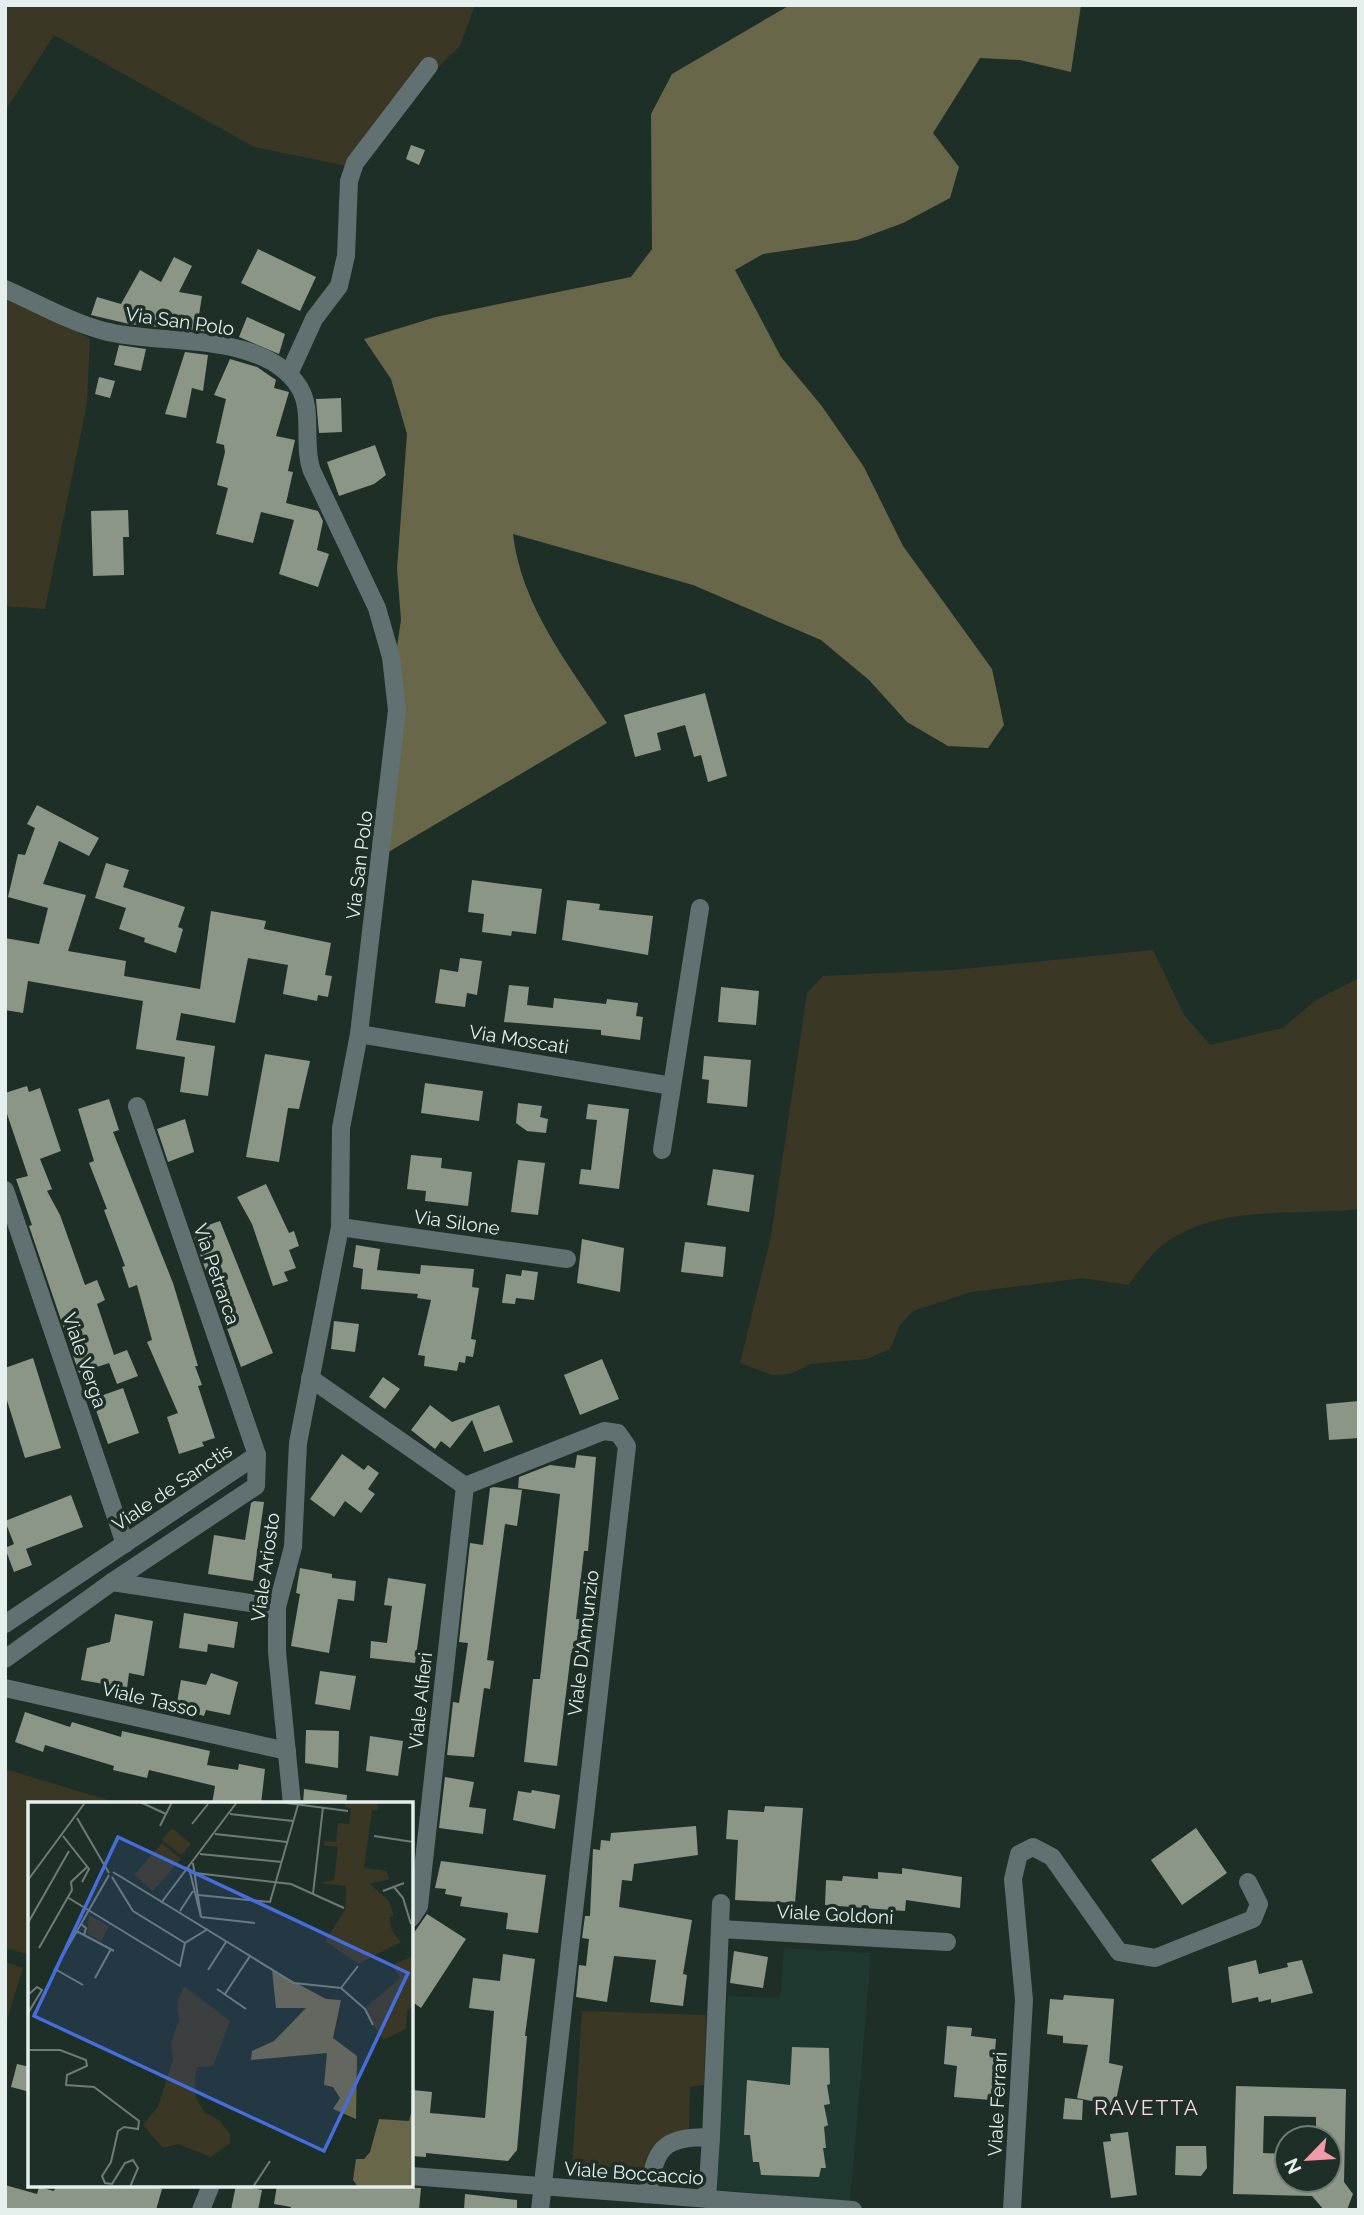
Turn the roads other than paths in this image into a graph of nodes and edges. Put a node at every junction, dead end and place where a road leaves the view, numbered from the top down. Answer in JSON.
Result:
{"nodes":[{"id":1,"x":429,"y":66,"type":"dead end"},
{"id":2,"x":5,"y":289,"type":"edge"},
{"id":3,"x":289,"y":374,"type":"junction"},
{"id":4,"x":700,"y":908,"type":"dead end"},
{"id":5,"x":359,"y":1034,"type":"junction"},
{"id":6,"x":672,"y":1086,"type":"junction"},
{"id":7,"x":137,"y":1106,"type":"dead end"},
{"id":8,"x":662,"y":1150,"type":"dead end"},
{"id":9,"x":5,"y":1190,"type":"edge"},
{"id":10,"x":340,"y":1227,"type":"junction"},
{"id":11,"x":567,"y":1259,"type":"dead end"},
{"id":12,"x":310,"y":1378,"type":"junction"},
{"id":13,"x":257,"y":1455,"type":"junction"},
{"id":14,"x":465,"y":1486,"type":"junction"},
{"id":15,"x":125,"y":1544,"type":"junction"},
{"id":16,"x":112,"y":1583,"type":"junction"},
{"id":17,"x":277,"y":1607,"type":"junction"},
{"id":18,"x":5,"y":1624,"type":"edge"},
{"id":19,"x":5,"y":1659,"type":"edge"},
{"id":20,"x":5,"y":1688,"type":"edge"},
{"id":21,"x":287,"y":1751,"type":"junction"},
{"id":22,"x":292,"y":1802,"type":"edge"},
{"id":23,"x":1248,"y":1882,"type":"dead end"},
{"id":24,"x":721,"y":1903,"type":"dead end"},
{"id":25,"x":413,"y":1915,"type":"edge"},
{"id":26,"x":720,"y":1929,"type":"junction"},
{"id":27,"x":947,"y":1942,"type":"dead end"},
{"id":28,"x":710,"y":2137,"type":"junction"},
{"id":29,"x":413,"y":2176,"type":"edge"},
{"id":30,"x":210,"y":2187,"type":"edge"},
{"id":31,"x":542,"y":2188,"type":"junction"},
{"id":32,"x":648,"y":2194,"type":"junction"},
{"id":33,"x":707,"y":2199,"type":"junction"},
{"id":34,"x":201,"y":2210,"type":"edge"},
{"id":35,"x":540,"y":2210,"type":"edge"},
{"id":36,"x":853,"y":2210,"type":"edge"},
{"id":37,"x":1012,"y":2210,"type":"edge"}],
"edges":[{"from":1,"to":3,"type":"street"},
{"from":2,"to":3,"type":"street","name":"Via San Polo"},
{"from":3,"to":5,"type":"street","name":"Via San Polo"},
{"from":4,"to":6,"type":"street"},
{"from":5,"to":6,"type":"street","name":"Via Moscati"},
{"from":5,"to":10,"type":"street","name":"Via San Polo"},
{"from":6,"to":8,"type":"street"},
{"from":7,"to":13,"type":"street","name":"Via Petrarca"},
{"from":9,"to":15,"type":"street","name":"Viale Verga"},
{"from":10,"to":11,"type":"street","name":"Via Silone"},
{"from":10,"to":12,"type":"street","name":"Via San Polo"},
{"from":12,"to":14,"type":"street"},
{"from":12,"to":17,"type":"street","name":"Viale Ariosto"},
{"from":13,"to":15,"type":"street","name":"Viale de Sanctis"},
{"from":13,"to":16,"type":"street","name":"Viale de Sanctis"},
{"from":14,"to":25,"type":"street","name":"Viale Alfieri"},
{"from":14,"to":31,"type":"street","name":"Viale D'Annunzio"},
{"from":15,"to":18,"type":"street","name":"Viale de Sanctis"},
{"from":16,"to":17,"type":"street"},
{"from":16,"to":19,"type":"street","name":"Viale de Sanctis"},
{"from":17,"to":21,"type":"street","name":"Viale Ariosto"},
{"from":20,"to":21,"type":"street","name":"Viale Tasso"},
{"from":21,"to":22,"type":"street","name":"Viale Ariosto"},
{"from":23,"to":37,"type":"street","name":"Viale Ferrari"},
{"from":24,"to":26,"type":"street"},
{"from":26,"to":27,"type":"street","name":"Viale Goldoni"},
{"from":26,"to":28,"type":"street"},
{"from":28,"to":32,"type":"street"},
{"from":28,"to":33,"type":"street"},
{"from":29,"to":31,"type":"street","name":"Viale Boccaccio"},
{"from":30,"to":34,"type":"street"},
{"from":31,"to":32,"type":"street","name":"Viale Boccaccio"},
{"from":31,"to":35,"type":"street","name":"Viale D'Annunzio"},
{"from":32,"to":33,"type":"street","name":"Viale Boccaccio"},
{"from":33,"to":36,"type":"street","name":"Viale Boccaccio"}]}
